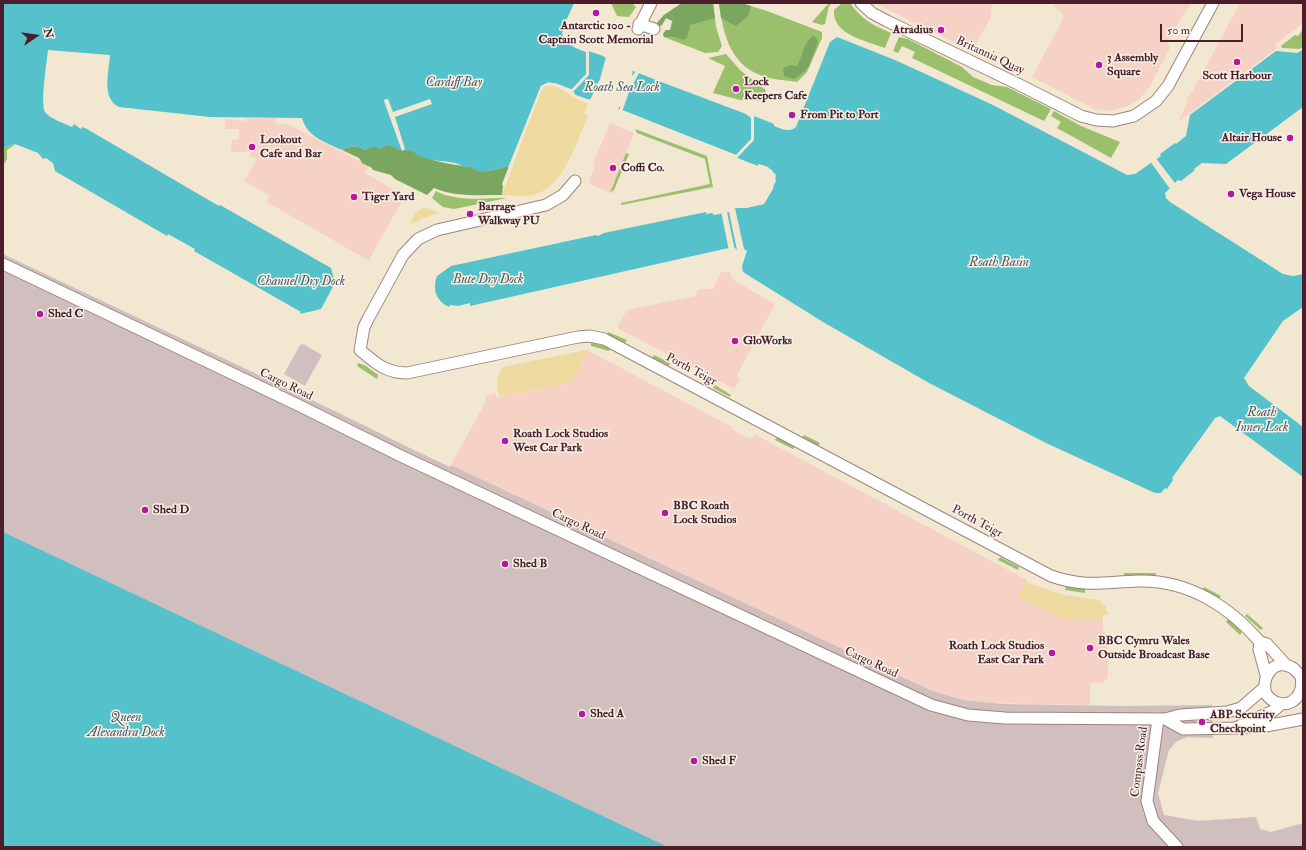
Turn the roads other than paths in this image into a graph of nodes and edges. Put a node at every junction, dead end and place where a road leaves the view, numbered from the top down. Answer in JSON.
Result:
{"nodes":[{"id":1,"x":651,"y":3,"type":"edge"},
{"id":2,"x":861,"y":3,"type":"edge"},
{"id":3,"x":1213,"y":3,"type":"edge"},
{"id":4,"x":654,"y":29,"type":"dead end"},
{"id":5,"x":575,"y":181,"type":"dead end"},
{"id":6,"x":3,"y":264,"type":"edge"},
{"id":7,"x":1260,"y":642,"type":"junction"},
{"id":8,"x":1286,"y":665,"type":"junction"},
{"id":9,"x":1266,"y":675,"type":"junction"},
{"id":10,"x":1302,"y":677,"type":"edge"},
{"id":11,"x":1264,"y":688,"type":"junction"},
{"id":12,"x":1299,"y":700,"type":"edge"},
{"id":13,"x":1281,"y":704,"type":"junction"},
{"id":14,"x":1161,"y":719,"type":"junction"},
{"id":15,"x":1303,"y":719,"type":"edge"},
{"id":16,"x":1235,"y":728,"type":"junction"},
{"id":17,"x":1177,"y":846,"type":"edge"}],
"edges":[{"from":1,"to":4,"type":"street"},
{"from":2,"to":3,"type":"street","name":"Britannia Quay"},
{"from":5,"to":7,"type":"street","name":"Porth Teigr"},
{"from":6,"to":14,"type":"street","name":"Cargo Road"},
{"from":7,"to":8,"type":"street","name":"Porth Teigr"},
{"from":7,"to":9,"type":"street"},
{"from":8,"to":9,"type":"street"},
{"from":8,"to":10,"type":"street"},
{"from":9,"to":11,"type":"street"},
{"from":10,"to":12,"type":"street"},
{"from":11,"to":13,"type":"street"},
{"from":11,"to":14,"type":"street","name":"Cargo Road"},
{"from":12,"to":13,"type":"street"},
{"from":13,"to":16,"type":"street"},
{"from":14,"to":16,"type":"street"},
{"from":14,"to":17,"type":"street","name":"Compass Road"},
{"from":15,"to":16,"type":"street"}]}
